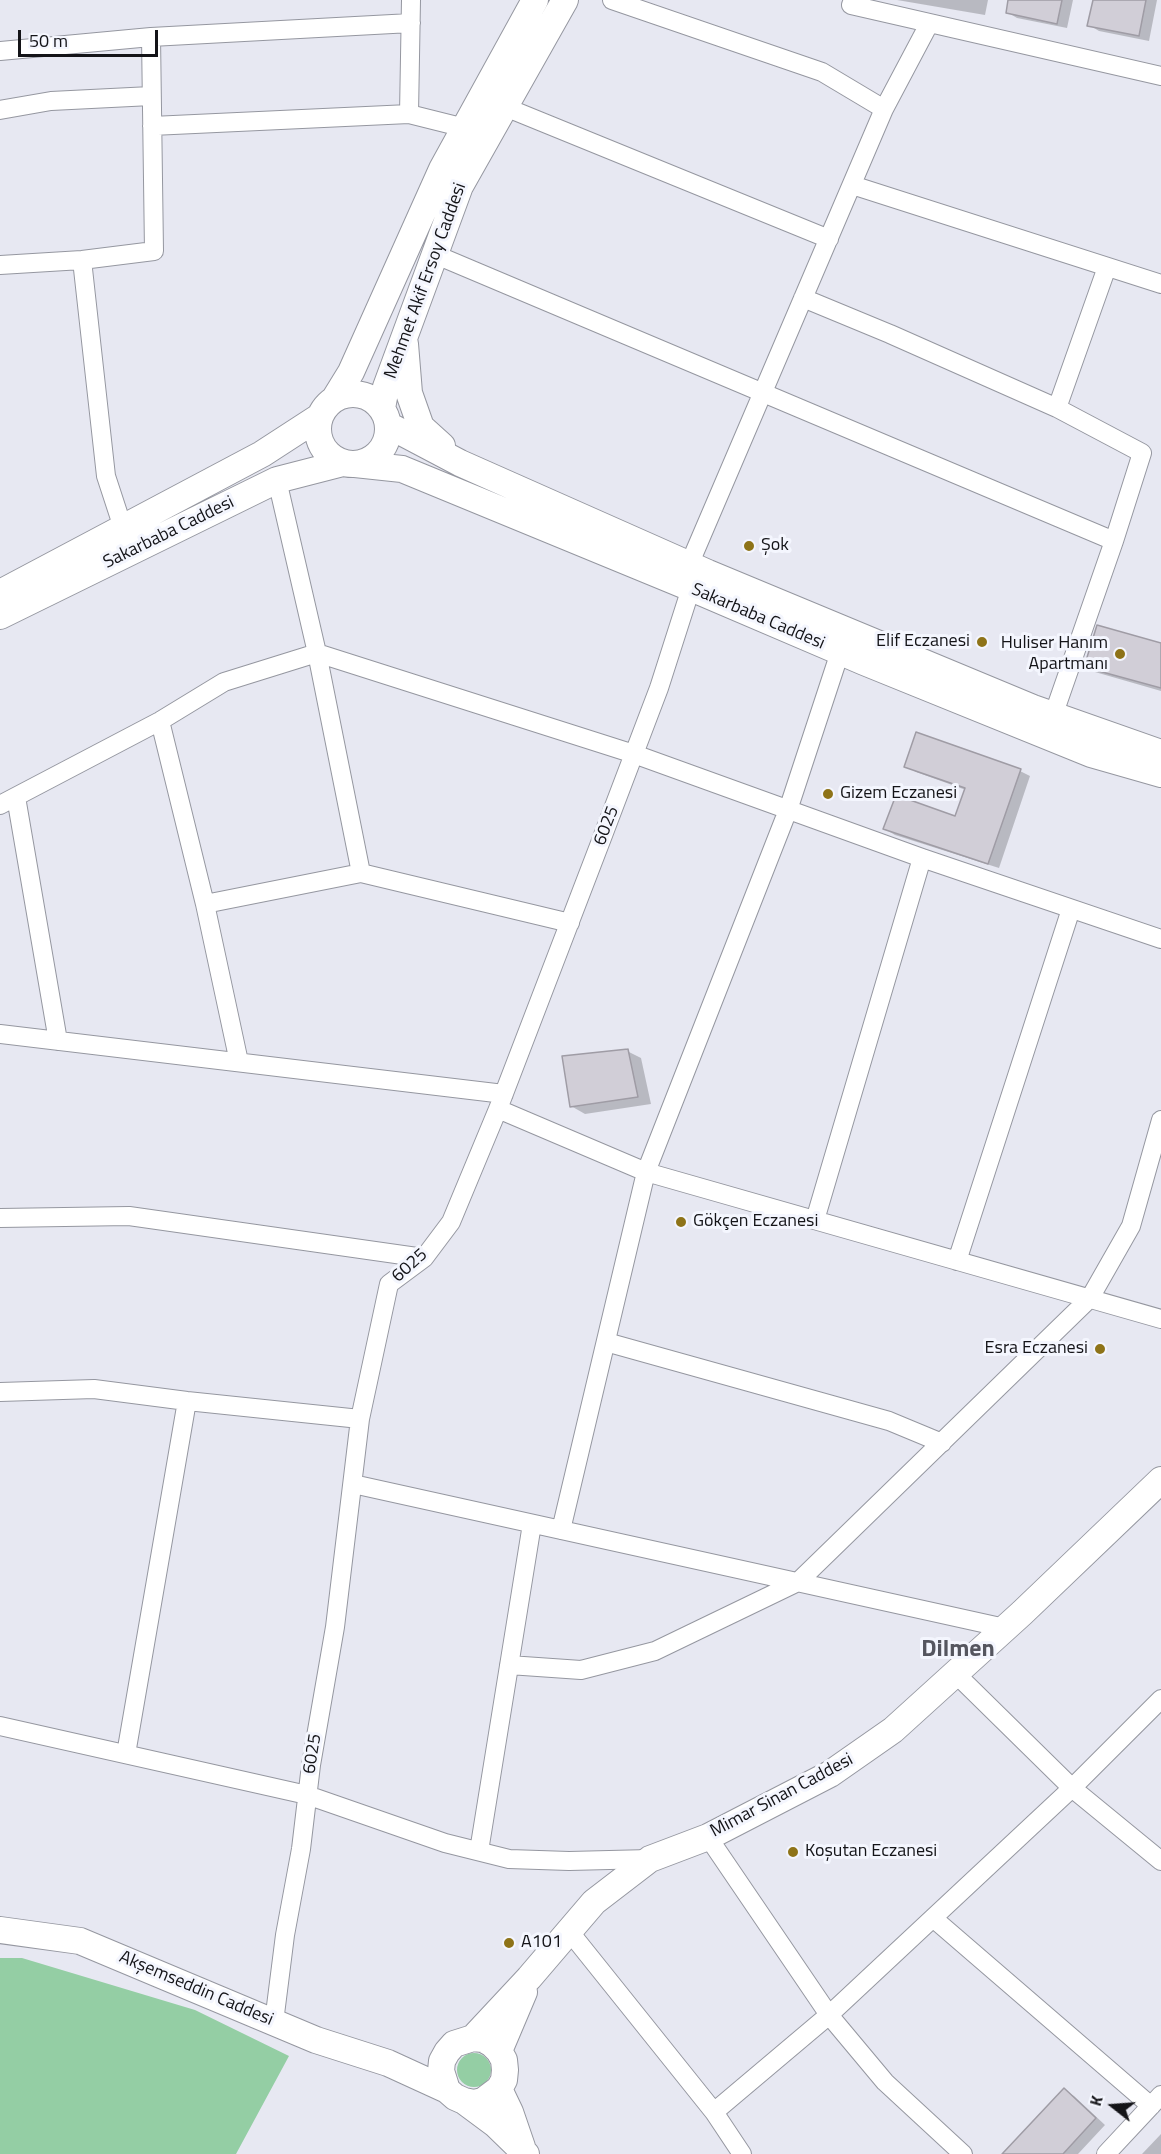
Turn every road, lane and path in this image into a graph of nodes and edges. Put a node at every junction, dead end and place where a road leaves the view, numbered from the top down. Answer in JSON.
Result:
{"nodes":[{"id":1,"x":411,"y":0,"type":"edge"},
{"id":2,"x":535,"y":0,"type":"edge"},
{"id":3,"x":565,"y":0,"type":"edge"},
{"id":4,"x":612,"y":0,"type":"edge"},
{"id":5,"x":853,"y":0,"type":"edge"},
{"id":6,"x":411,"y":23,"type":"junction"},
{"id":7,"x":929,"y":24,"type":"junction"},
{"id":8,"x":151,"y":37,"type":"junction"},
{"id":9,"x":0,"y":51,"type":"edge"},
{"id":10,"x":1161,"y":76,"type":"edge"},
{"id":11,"x":151,"y":96,"type":"junction"},
{"id":12,"x":505,"y":107,"type":"junction"},
{"id":13,"x":884,"y":109,"type":"junction"},
{"id":14,"x":0,"y":110,"type":"edge"},
{"id":15,"x":409,"y":114,"type":"junction"},
{"id":16,"x":152,"y":126,"type":"junction"},
{"id":17,"x":465,"y":128,"type":"junction"},
{"id":18,"x":852,"y":185,"type":"junction"},
{"id":19,"x":829,"y":239,"type":"junction"},
{"id":20,"x":435,"y":254,"type":"junction"},
{"id":21,"x":82,"y":260,"type":"junction"},
{"id":22,"x":0,"y":265,"type":"edge"},
{"id":23,"x":1107,"y":267,"type":"junction"},
{"id":24,"x":1161,"y":284,"type":"edge"},
{"id":25,"x":803,"y":298,"type":"junction"},
{"id":26,"x":404,"y":336,"type":"junction"},
{"id":27,"x":763,"y":392,"type":"junction"},
{"id":28,"x":327,"y":408,"type":"junction"},
{"id":29,"x":1057,"y":408,"type":"junction"},
{"id":30,"x":385,"y":417,"type":"junction"},
{"id":31,"x":460,"y":463,"type":"junction"},
{"id":32,"x":349,"y":464,"type":"junction"},
{"id":33,"x":277,"y":480,"type":"junction"},
{"id":34,"x":123,"y":528,"type":"junction"},
{"id":35,"x":1114,"y":541,"type":"junction"},
{"id":36,"x":690,"y":576,"type":"junction"},
{"id":37,"x":0,"y":593,"type":"edge"},
{"id":38,"x":0,"y":616,"type":"edge"},
{"id":39,"x":840,"y":652,"type":"junction"},
{"id":40,"x":317,"y":653,"type":"junction"},
{"id":41,"x":1053,"y":716,"type":"junction"},
{"id":42,"x":160,"y":721,"type":"junction"},
{"id":43,"x":1161,"y":753,"type":"edge"},
{"id":44,"x":634,"y":754,"type":"junction"},
{"id":45,"x":1161,"y":774,"type":"edge"},
{"id":46,"x":8,"y":801,"type":"edge"},
{"id":47,"x":788,"y":810,"type":"junction"},
{"id":48,"x":922,"y":858,"type":"junction"},
{"id":49,"x":361,"y":873,"type":"junction"},
{"id":50,"x":205,"y":904,"type":"junction"},
{"id":51,"x":1071,"y":909,"type":"junction"},
{"id":52,"x":570,"y":923,"type":"junction"},
{"id":53,"x":1161,"y":939,"type":"edge"},
{"id":54,"x":0,"y":1034,"type":"edge"},
{"id":55,"x":58,"y":1041,"type":"junction"},
{"id":56,"x":239,"y":1062,"type":"junction"},
{"id":57,"x":501,"y":1101,"type":"junction"},
{"id":58,"x":1161,"y":1120,"type":"edge"},
{"id":59,"x":646,"y":1172,"type":"junction"},
{"id":60,"x":0,"y":1218,"type":"edge"},
{"id":61,"x":815,"y":1220,"type":"junction"},
{"id":62,"x":424,"y":1258,"type":"junction"},
{"id":63,"x":957,"y":1261,"type":"junction"},
{"id":64,"x":1090,"y":1298,"type":"junction"},
{"id":65,"x":1161,"y":1319,"type":"edge"},
{"id":66,"x":606,"y":1342,"type":"junction"},
{"id":67,"x":0,"y":1392,"type":"edge"},
{"id":68,"x":187,"y":1401,"type":"junction"},
{"id":69,"x":360,"y":1419,"type":"junction"},
{"id":70,"x":942,"y":1443,"type":"junction"},
{"id":71,"x":1161,"y":1480,"type":"edge"},
{"id":72,"x":353,"y":1484,"type":"junction"},
{"id":73,"x":532,"y":1524,"type":"junction"},
{"id":74,"x":561,"y":1530,"type":"junction"},
{"id":75,"x":798,"y":1582,"type":"junction"},
{"id":76,"x":1005,"y":1628,"type":"junction"},
{"id":77,"x":509,"y":1665,"type":"junction"},
{"id":78,"x":956,"y":1674,"type":"junction"},
{"id":79,"x":1161,"y":1698,"type":"edge"},
{"id":80,"x":0,"y":1726,"type":"edge"},
{"id":81,"x":126,"y":1754,"type":"junction"},
{"id":82,"x":1072,"y":1788,"type":"junction"},
{"id":83,"x":307,"y":1795,"type":"junction"},
{"id":84,"x":708,"y":1837,"type":"junction"},
{"id":85,"x":479,"y":1851,"type":"junction"},
{"id":86,"x":650,"y":1859,"type":"junction"},
{"id":87,"x":1161,"y":1861,"type":"edge"},
{"id":88,"x":933,"y":1918,"type":"junction"},
{"id":89,"x":0,"y":1930,"type":"edge"},
{"id":90,"x":569,"y":1931,"type":"junction"},
{"id":91,"x":529,"y":1978,"type":"junction"},
{"id":92,"x":829,"y":2015,"type":"junction"},
{"id":93,"x":274,"y":2022,"type":"junction"},
{"id":94,"x":472,"y":2038,"type":"junction"},
{"id":95,"x":499,"y":2051,"type":"junction"},
{"id":96,"x":447,"y":2052,"type":"junction"},
{"id":97,"x":388,"y":2063,"type":"junction"},
{"id":98,"x":499,"y":2089,"type":"junction"},
{"id":99,"x":455,"y":2096,"type":"junction"},
{"id":100,"x":1156,"y":2100,"type":"edge"},
{"id":101,"x":714,"y":2112,"type":"junction"},
{"id":102,"x":524,"y":2152,"type":"edge"},
{"id":103,"x":742,"y":2154,"type":"edge"},
{"id":104,"x":963,"y":2154,"type":"edge"},
{"id":105,"x":1106,"y":2154,"type":"edge"}],
"edges":[{"from":1,"to":6,"type":"street"},
{"from":2,"to":17,"type":"main road","name":"Mehmet Akif Ersoy Caddesi"},
{"from":3,"to":12,"type":"main road","name":"Mehmet Akif Ersoy Caddesi"},
{"from":4,"to":13,"type":"street"},
{"from":5,"to":7,"type":"street"},
{"from":6,"to":8,"type":"street"},
{"from":6,"to":15,"type":"street"},
{"from":7,"to":10,"type":"street"},
{"from":7,"to":13,"type":"street","name":"6025"},
{"from":8,"to":9,"type":"street"},
{"from":8,"to":11,"type":"street"},
{"from":11,"to":14,"type":"street"},
{"from":11,"to":16,"type":"street"},
{"from":12,"to":19,"type":"street"},
{"from":12,"to":20,"type":"main road","name":"Mehmet Akif Ersoy Caddesi"},
{"from":13,"to":18,"type":"street","name":"6025"},
{"from":15,"to":16,"type":"street"},
{"from":15,"to":17,"type":"street"},
{"from":16,"to":21,"type":"street"},
{"from":17,"to":28,"type":"main road","name":"Mehmet Akif Ersoy Caddesi"},
{"from":18,"to":19,"type":"street","name":"6025"},
{"from":18,"to":23,"type":"street"},
{"from":19,"to":25,"type":"street","name":"6025"},
{"from":20,"to":26,"type":"main road","name":"Mehmet Akif Ersoy Caddesi"},
{"from":20,"to":27,"type":"street"},
{"from":21,"to":22,"type":"street"},
{"from":21,"to":34,"type":"street"},
{"from":23,"to":24,"type":"street"},
{"from":23,"to":29,"type":"street"},
{"from":25,"to":27,"type":"street","name":"6025"},
{"from":25,"to":29,"type":"street"},
{"from":26,"to":30,"type":"main road","name":"Mehmet Akif Ersoy Caddesi"},
{"from":26,"to":31,"type":"main road"},
{"from":27,"to":35,"type":"street"},
{"from":27,"to":36,"type":"street","name":"6025"},
{"from":28,"to":30,"type":"main road"},
{"from":28,"to":32,"type":"main road"},
{"from":28,"to":34,"type":"main road","name":"Sakarbaba Caddesi"},
{"from":29,"to":35,"type":"street"},
{"from":30,"to":31,"type":"main road","name":"Sakarbaba Caddesi"},
{"from":30,"to":32,"type":"main road"},
{"from":31,"to":36,"type":"main road","name":"Sakarbaba Caddesi"},
{"from":32,"to":33,"type":"main road","name":"Sakarbaba Caddesi"},
{"from":32,"to":36,"type":"main road","name":"Sakarbaba Caddesi"},
{"from":33,"to":38,"type":"main road","name":"Sakarbaba Caddesi"},
{"from":33,"to":40,"type":"street"},
{"from":34,"to":37,"type":"main road","name":"Sakarbaba Caddesi"},
{"from":35,"to":41,"type":"street"},
{"from":36,"to":39,"type":"main road","name":"Sakarbaba Caddesi"},
{"from":36,"to":41,"type":"main road","name":"Sakarbaba Caddesi"},
{"from":36,"to":44,"type":"street","name":"6025"},
{"from":39,"to":45,"type":"main road","name":"Sakarbaba Caddesi"},
{"from":39,"to":47,"type":"street"},
{"from":40,"to":42,"type":"street"},
{"from":40,"to":44,"type":"street"},
{"from":40,"to":49,"type":"street"},
{"from":41,"to":43,"type":"main road","name":"Sakarbaba Caddesi"},
{"from":42,"to":46,"type":"street"},
{"from":42,"to":50,"type":"street"},
{"from":44,"to":47,"type":"street"},
{"from":44,"to":52,"type":"street","name":"6025"},
{"from":46,"to":55,"type":"street"},
{"from":47,"to":48,"type":"street"},
{"from":47,"to":59,"type":"street"},
{"from":48,"to":51,"type":"street"},
{"from":48,"to":61,"type":"street"},
{"from":49,"to":50,"type":"street"},
{"from":49,"to":52,"type":"street"},
{"from":50,"to":56,"type":"street"},
{"from":51,"to":53,"type":"street"},
{"from":51,"to":63,"type":"street"},
{"from":52,"to":57,"type":"street","name":"6025"},
{"from":54,"to":55,"type":"street"},
{"from":55,"to":56,"type":"street"},
{"from":56,"to":57,"type":"street"},
{"from":57,"to":59,"type":"street"},
{"from":57,"to":62,"type":"street","name":"6025"},
{"from":58,"to":64,"type":"street"},
{"from":59,"to":61,"type":"street"},
{"from":59,"to":66,"type":"street"},
{"from":60,"to":62,"type":"street"},
{"from":61,"to":63,"type":"street"},
{"from":62,"to":69,"type":"street","name":"6025"},
{"from":63,"to":64,"type":"street"},
{"from":64,"to":65,"type":"street"},
{"from":64,"to":70,"type":"street"},
{"from":66,"to":70,"type":"street"},
{"from":66,"to":74,"type":"street"},
{"from":67,"to":68,"type":"street"},
{"from":68,"to":69,"type":"street"},
{"from":68,"to":81,"type":"street"},
{"from":69,"to":72,"type":"street","name":"6025"},
{"from":70,"to":75,"type":"street"},
{"from":71,"to":76,"type":"main road","name":"Mimar Sinan Caddesi"},
{"from":72,"to":73,"type":"street"},
{"from":72,"to":83,"type":"street","name":"6025"},
{"from":73,"to":74,"type":"street"},
{"from":73,"to":77,"type":"street"},
{"from":74,"to":75,"type":"street"},
{"from":75,"to":76,"type":"street"},
{"from":75,"to":77,"type":"street"},
{"from":76,"to":78,"type":"main road","name":"Mimar Sinan Caddesi"},
{"from":77,"to":85,"type":"street"},
{"from":78,"to":82,"type":"street"},
{"from":78,"to":84,"type":"main road","name":"Mimar Sinan Caddesi"},
{"from":79,"to":82,"type":"street"},
{"from":80,"to":81,"type":"street"},
{"from":81,"to":83,"type":"street"},
{"from":82,"to":87,"type":"street"},
{"from":82,"to":88,"type":"street"},
{"from":83,"to":85,"type":"street"},
{"from":83,"to":93,"type":"street","name":"6025"},
{"from":84,"to":86,"type":"main road","name":"Mimar Sinan Caddesi"},
{"from":84,"to":92,"type":"street"},
{"from":85,"to":86,"type":"street"},
{"from":86,"to":90,"type":"main road","name":"Mimar Sinan Caddesi"},
{"from":88,"to":92,"type":"street"},
{"from":88,"to":100,"type":"street"},
{"from":89,"to":93,"type":"main road","name":"Akşemseddin Caddesi"},
{"from":90,"to":91,"type":"main road","name":"Mimar Sinan Caddesi"},
{"from":90,"to":101,"type":"street"},
{"from":91,"to":94,"type":"main road"},
{"from":91,"to":95,"type":"main road"},
{"from":92,"to":101,"type":"street"},
{"from":92,"to":104,"type":"street"},
{"from":93,"to":97,"type":"main road","name":"Akşemseddin Caddesi"},
{"from":94,"to":95,"type":"main road"},
{"from":94,"to":96,"type":"main road"},
{"from":95,"to":98,"type":"main road"},
{"from":96,"to":97,"type":"main road"},
{"from":96,"to":99,"type":"main road"},
{"from":97,"to":99,"type":"main road","name":"Akşemseddin Caddesi"},
{"from":98,"to":99,"type":"main road"},
{"from":98,"to":102,"type":"main road"},
{"from":99,"to":102,"type":"main road","name":"Akşemseddin Caddesi"},
{"from":100,"to":105,"type":"street"},
{"from":101,"to":103,"type":"street"}]}
